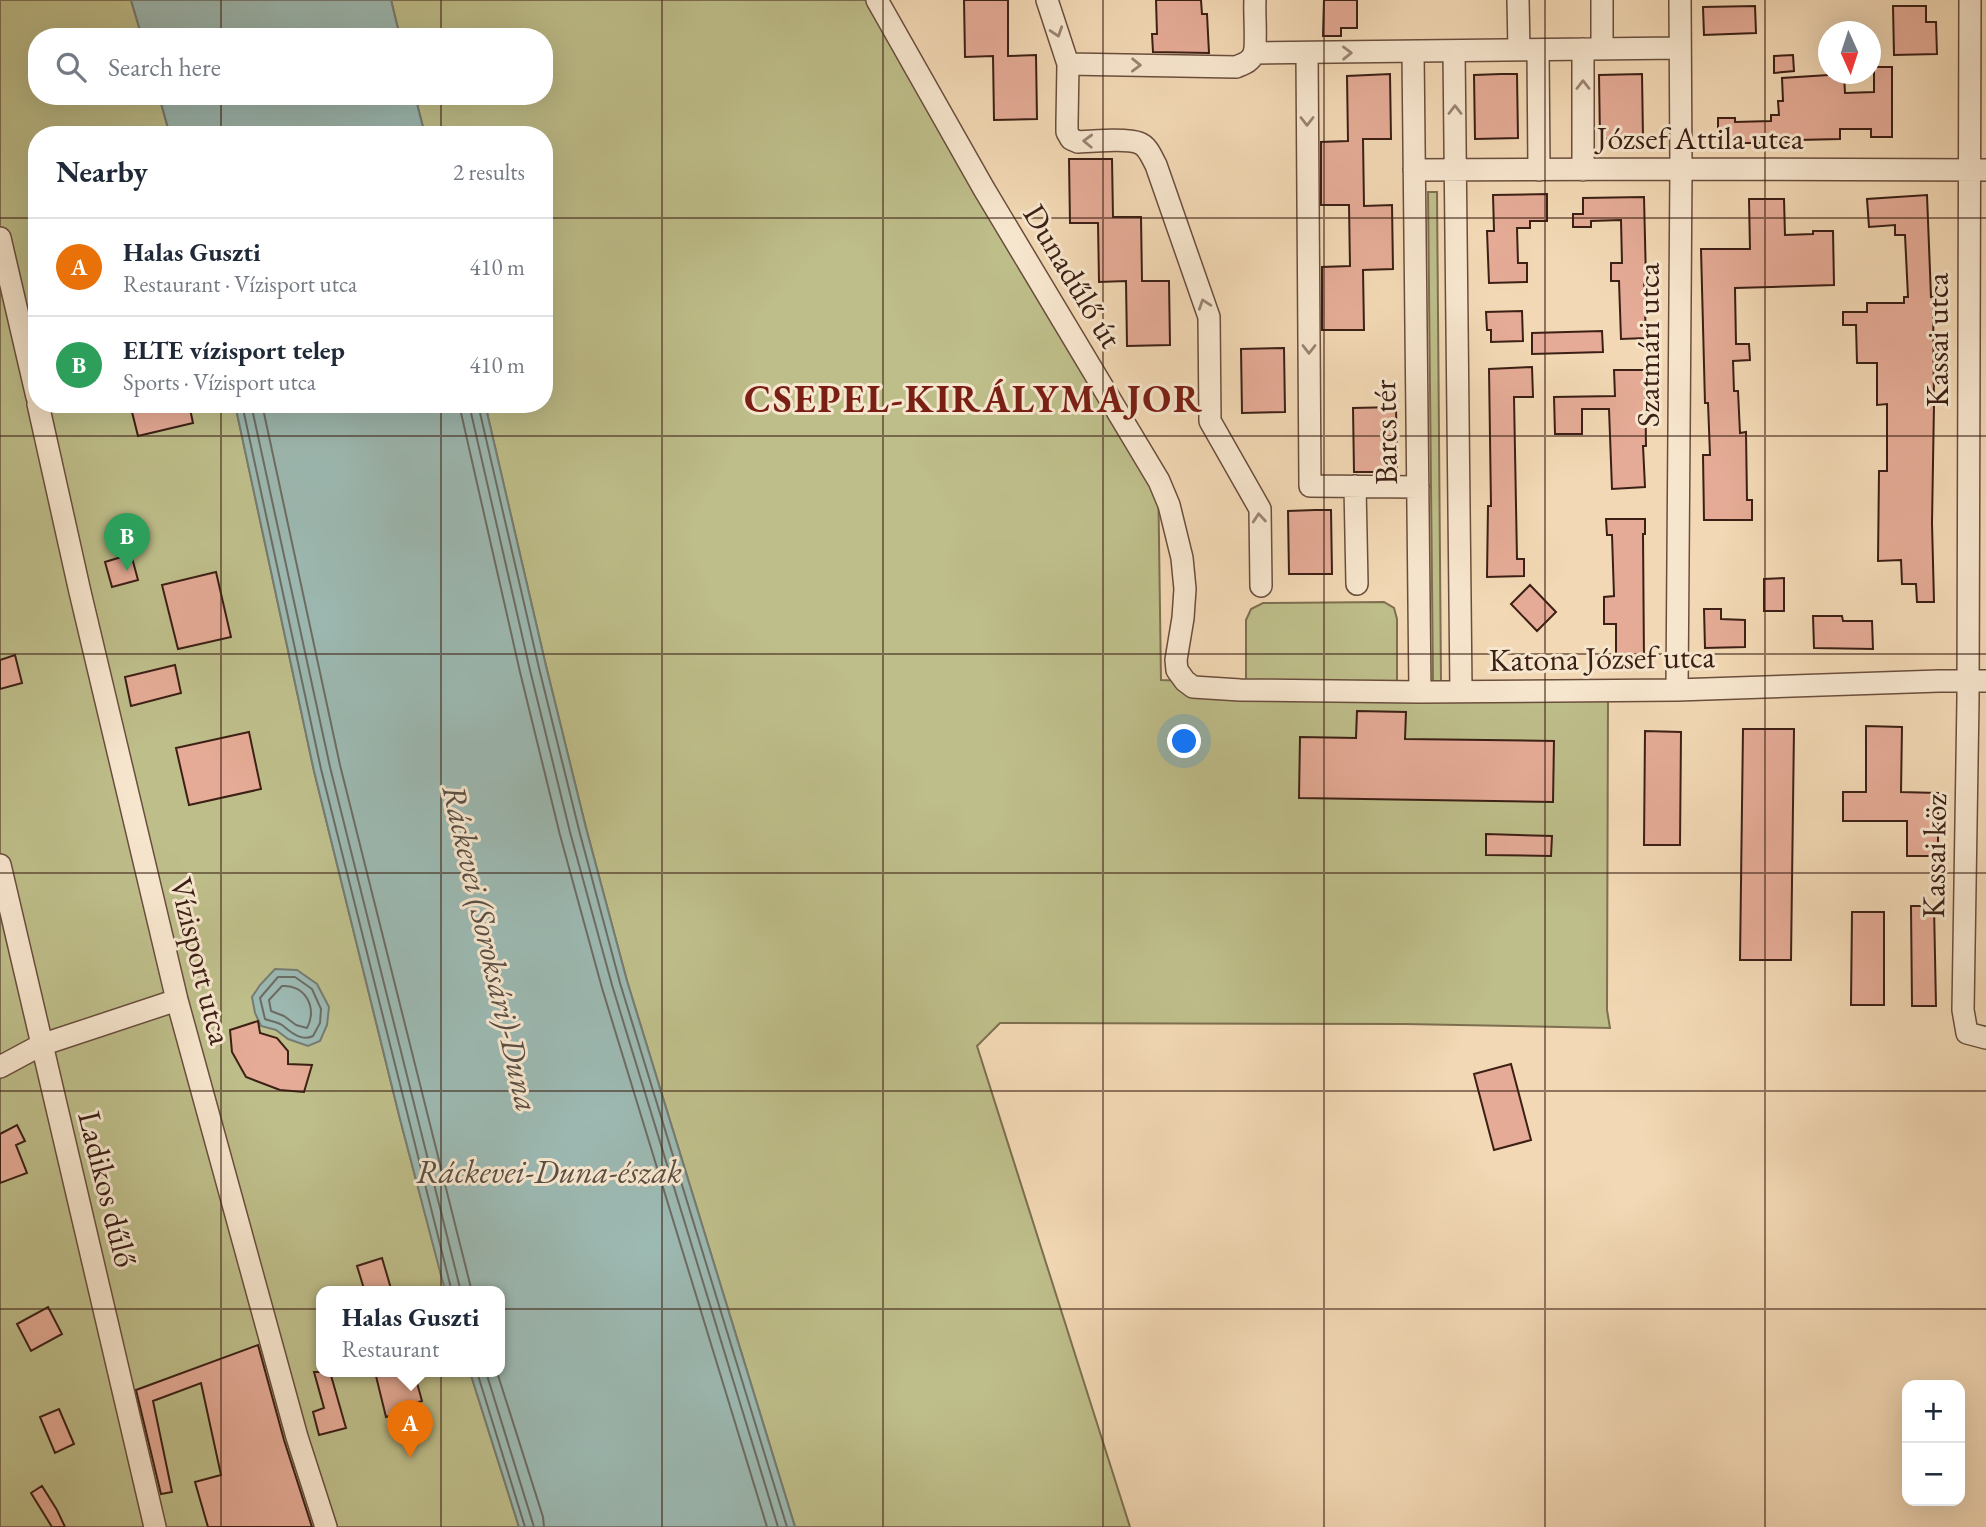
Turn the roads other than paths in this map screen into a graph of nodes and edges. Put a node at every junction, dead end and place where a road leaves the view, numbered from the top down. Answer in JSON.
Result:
{"nodes":[{"id":1,"x":877,"y":0,"type":"edge"},
{"id":2,"x":1047,"y":0,"type":"edge"},
{"id":3,"x":1255,"y":0,"type":"edge"},
{"id":4,"x":1518,"y":0,"type":"edge"},
{"id":5,"x":1601,"y":0,"type":"edge"},
{"id":6,"x":1680,"y":0,"type":"edge"},
{"id":7,"x":1970,"y":0,"type":"edge"},
{"id":8,"x":1680,"y":48,"type":"junction"},
{"id":9,"x":1592,"y":49,"type":"junction"},
{"id":10,"x":1529,"y":50,"type":"junction"},
{"id":11,"x":1454,"y":51,"type":"junction"},
{"id":12,"x":1413,"y":52,"type":"junction"},
{"id":13,"x":1254,"y":53,"type":"junction"},
{"id":14,"x":1307,"y":53,"type":"junction"},
{"id":15,"x":1068,"y":64,"type":"junction"},
{"id":16,"x":1681,"y":169,"type":"junction"},
{"id":17,"x":1414,"y":170,"type":"junction"},
{"id":18,"x":1455,"y":170,"type":"junction"},
{"id":19,"x":1539,"y":170,"type":"junction"},
{"id":20,"x":1583,"y":170,"type":"junction"},
{"id":21,"x":1978,"y":170,"type":"edge"},
{"id":22,"x":0,"y":238,"type":"edge"},
{"id":23,"x":28,"y":358,"type":"edge"},
{"id":24,"x":40,"y":413,"type":"edge"},
{"id":25,"x":1355,"y":486,"type":"junction"},
{"id":26,"x":1418,"y":487,"type":"junction"},
{"id":27,"x":1357,"y":583,"type":"dead end"},
{"id":28,"x":1261,"y":586,"type":"dead end"},
{"id":29,"x":1977,"y":681,"type":"edge"},
{"id":30,"x":1219,"y":689,"type":"joint"},
{"id":31,"x":1677,"y":690,"type":"junction"},
{"id":32,"x":1461,"y":691,"type":"junction"},
{"id":33,"x":1420,"y":692,"type":"junction"},
{"id":34,"x":0,"y":865,"type":"edge"},
{"id":35,"x":177,"y":1000,"type":"junction"},
{"id":36,"x":1976,"y":1035,"type":"edge"},
{"id":37,"x":41,"y":1045,"type":"junction"},
{"id":38,"x":0,"y":1068,"type":"edge"},
{"id":39,"x":155,"y":1527,"type":"edge"},
{"id":40,"x":326,"y":1527,"type":"edge"}],
"edges":[{"from":1,"to":30,"type":"street","name":"Dunadűlő út"},
{"from":2,"to":15,"type":"street","one_way":true},
{"from":3,"to":13,"type":"street"},
{"from":4,"to":10,"type":"street"},
{"from":5,"to":9,"type":"street"},
{"from":6,"to":8,"type":"street","name":"Szatmári utca"},
{"from":7,"to":21,"type":"street","name":"Kassai utca"},
{"from":8,"to":9,"type":"street"},
{"from":8,"to":16,"type":"street","name":"Szatmári utca"},
{"from":9,"to":10,"type":"street"},
{"from":20,"to":9,"type":"street","one_way":true},
{"from":10,"to":11,"type":"street"},
{"from":10,"to":19,"type":"street"},
{"from":11,"to":12,"type":"street"},
{"from":18,"to":11,"type":"street","one_way":true},
{"from":14,"to":12,"type":"street","one_way":true},
{"from":12,"to":17,"type":"street","name":"Barcs tér"},
{"from":13,"to":14,"type":"street"},
{"from":15,"to":13,"type":"street","one_way":true},
{"from":14,"to":25,"type":"street","one_way":true},
{"from":28,"to":15,"type":"street","one_way":true},
{"from":16,"to":20,"type":"street","name":"József Attila utca"},
{"from":16,"to":21,"type":"street","name":"József Attila utca"},
{"from":16,"to":31,"type":"street","name":"Szatmári utca"},
{"from":17,"to":18,"type":"street","name":"József Attila utca"},
{"from":17,"to":26,"type":"street","name":"Barcs tér"},
{"from":18,"to":19,"type":"street","name":"József Attila utca"},
{"from":18,"to":32,"type":"street"},
{"from":19,"to":20,"type":"street","name":"József Attila utca"},
{"from":21,"to":29,"type":"street","name":"Kassai utca"},
{"from":22,"to":23,"type":"street"},
{"from":24,"to":35,"type":"street","name":"Vízisport utca"},
{"from":25,"to":26,"type":"street"},
{"from":25,"to":27,"type":"street"},
{"from":26,"to":33,"type":"street","name":"Barcs tér"},
{"from":29,"to":31,"type":"street","name":"Katona József utca"},
{"from":29,"to":36,"type":"street","name":"Kassai köz"},
{"from":30,"to":33,"type":"street","name":"Katona József utca"},
{"from":31,"to":32,"type":"street","name":"Katona József utca"},
{"from":32,"to":33,"type":"street","name":"Katona József utca"},
{"from":34,"to":37,"type":"street","name":"Ladikos dűlő"},
{"from":35,"to":37,"type":"street"},
{"from":35,"to":40,"type":"street","name":"Vízisport utca"},
{"from":37,"to":38,"type":"street"},
{"from":37,"to":39,"type":"street","name":"Ladikos dűlő"}]}
